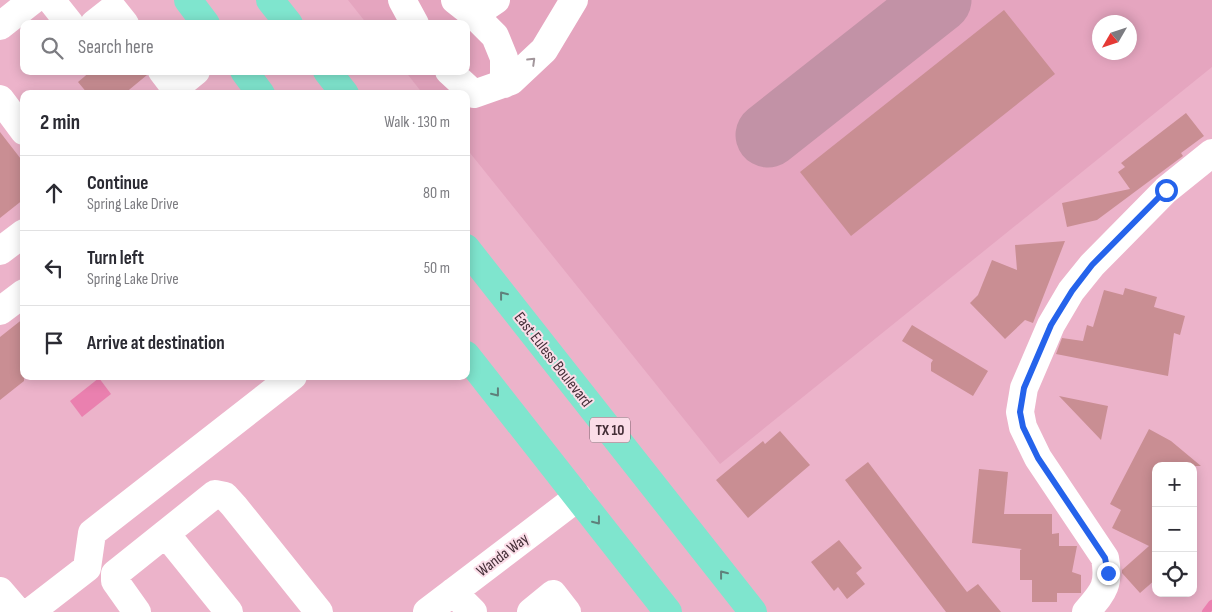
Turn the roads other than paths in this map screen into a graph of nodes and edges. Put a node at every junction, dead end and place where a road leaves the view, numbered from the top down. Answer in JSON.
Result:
{"nodes":[{"id":1,"x":33,"y":0,"type":"edge"},
{"id":2,"x":51,"y":0,"type":"edge"},
{"id":3,"x":188,"y":0,"type":"edge"},
{"id":4,"x":270,"y":0,"type":"edge"},
{"id":5,"x":402,"y":0,"type":"edge"},
{"id":6,"x":574,"y":0,"type":"edge"},
{"id":7,"x":475,"y":5,"type":"edge"},
{"id":8,"x":67,"y":20,"type":"edge"},
{"id":9,"x":99,"y":20,"type":"edge"},
{"id":10,"x":122,"y":20,"type":"edge"},
{"id":11,"x":203,"y":20,"type":"edge"},
{"id":12,"x":286,"y":20,"type":"edge"},
{"id":13,"x":413,"y":20,"type":"edge"},
{"id":14,"x":0,"y":26,"type":"edge"},
{"id":15,"x":165,"y":75,"type":"edge"},
{"id":16,"x":191,"y":75,"type":"edge"},
{"id":17,"x":247,"y":75,"type":"edge"},
{"id":18,"x":330,"y":75,"type":"edge"},
{"id":19,"x":454,"y":75,"type":"edge"},
{"id":20,"x":504,"y":84,"type":"junction"},
{"id":21,"x":259,"y":90,"type":"edge"},
{"id":22,"x":341,"y":90,"type":"edge"},
{"id":23,"x":470,"y":90,"type":"edge"},
{"id":24,"x":470,"y":90,"type":"edge"},
{"id":25,"x":0,"y":99,"type":"edge"},
{"id":26,"x":20,"y":126,"type":"edge"},
{"id":27,"x":1212,"y":153,"type":"edge"},
{"id":28,"x":20,"y":236,"type":"edge"},
{"id":29,"x":0,"y":251,"type":"edge"},
{"id":30,"x":470,"y":253,"type":"edge"},
{"id":31,"x":20,"y":296,"type":"edge"},
{"id":32,"x":0,"y":311,"type":"edge"},
{"id":33,"x":470,"y":360,"type":"edge"},
{"id":34,"x":289,"y":380,"type":"edge"},
{"id":35,"x":578,"y":497,"type":"junction"},
{"id":36,"x":166,"y":534,"type":"junction"},
{"id":37,"x":0,"y":590,"type":"edge"},
{"id":38,"x":453,"y":592,"type":"junction"},
{"id":39,"x":18,"y":612,"type":"edge"},
{"id":40,"x":30,"y":612,"type":"edge"},
{"id":41,"x":137,"y":612,"type":"edge"},
{"id":42,"x":229,"y":612,"type":"edge"},
{"id":43,"x":319,"y":612,"type":"edge"},
{"id":44,"x":427,"y":612,"type":"edge"},
{"id":45,"x":473,"y":612,"type":"edge"},
{"id":46,"x":530,"y":612,"type":"edge"},
{"id":47,"x":567,"y":612,"type":"edge"},
{"id":48,"x":668,"y":612,"type":"edge"},
{"id":49,"x":753,"y":612,"type":"edge"},
{"id":50,"x":1086,"y":612,"type":"edge"}],
"edges":[{"from":1,"to":14,"type":"street"},
{"from":2,"to":8,"type":"street"},
{"from":3,"to":11,"type":"main road"},
{"from":4,"to":12,"type":"main road"},
{"from":5,"to":13,"type":"street"},
{"from":20,"to":6,"type":"street","one_way":true},
{"from":7,"to":20,"type":"street"},
{"from":9,"to":10,"type":"street"},
{"from":15,"to":16,"type":"street"},
{"from":17,"to":21,"type":"main road"},
{"from":18,"to":22,"type":"main road"},
{"from":19,"to":23,"type":"street"},
{"from":20,"to":24,"type":"street"},
{"from":25,"to":26,"type":"street"},
{"from":27,"to":50,"type":"street"},
{"from":28,"to":29,"type":"street"},
{"from":49,"to":30,"type":"main road","name":"East Euless Boulevard","number":"TX 10","one_way":true},
{"from":31,"to":32,"type":"street"},
{"from":33,"to":35,"type":"main road","one_way":true},
{"from":34,"to":40,"type":"street"},
{"from":35,"to":38,"type":"street","name":"Wanda Way"},
{"from":35,"to":48,"type":"main road","one_way":true},
{"from":36,"to":41,"type":"street"},
{"from":36,"to":42,"type":"street"},
{"from":36,"to":43,"type":"street"},
{"from":37,"to":39,"type":"street"},
{"from":38,"to":44,"type":"street","name":"Wanda Way"},
{"from":38,"to":45,"type":"street"},
{"from":46,"to":47,"type":"street"}]}
